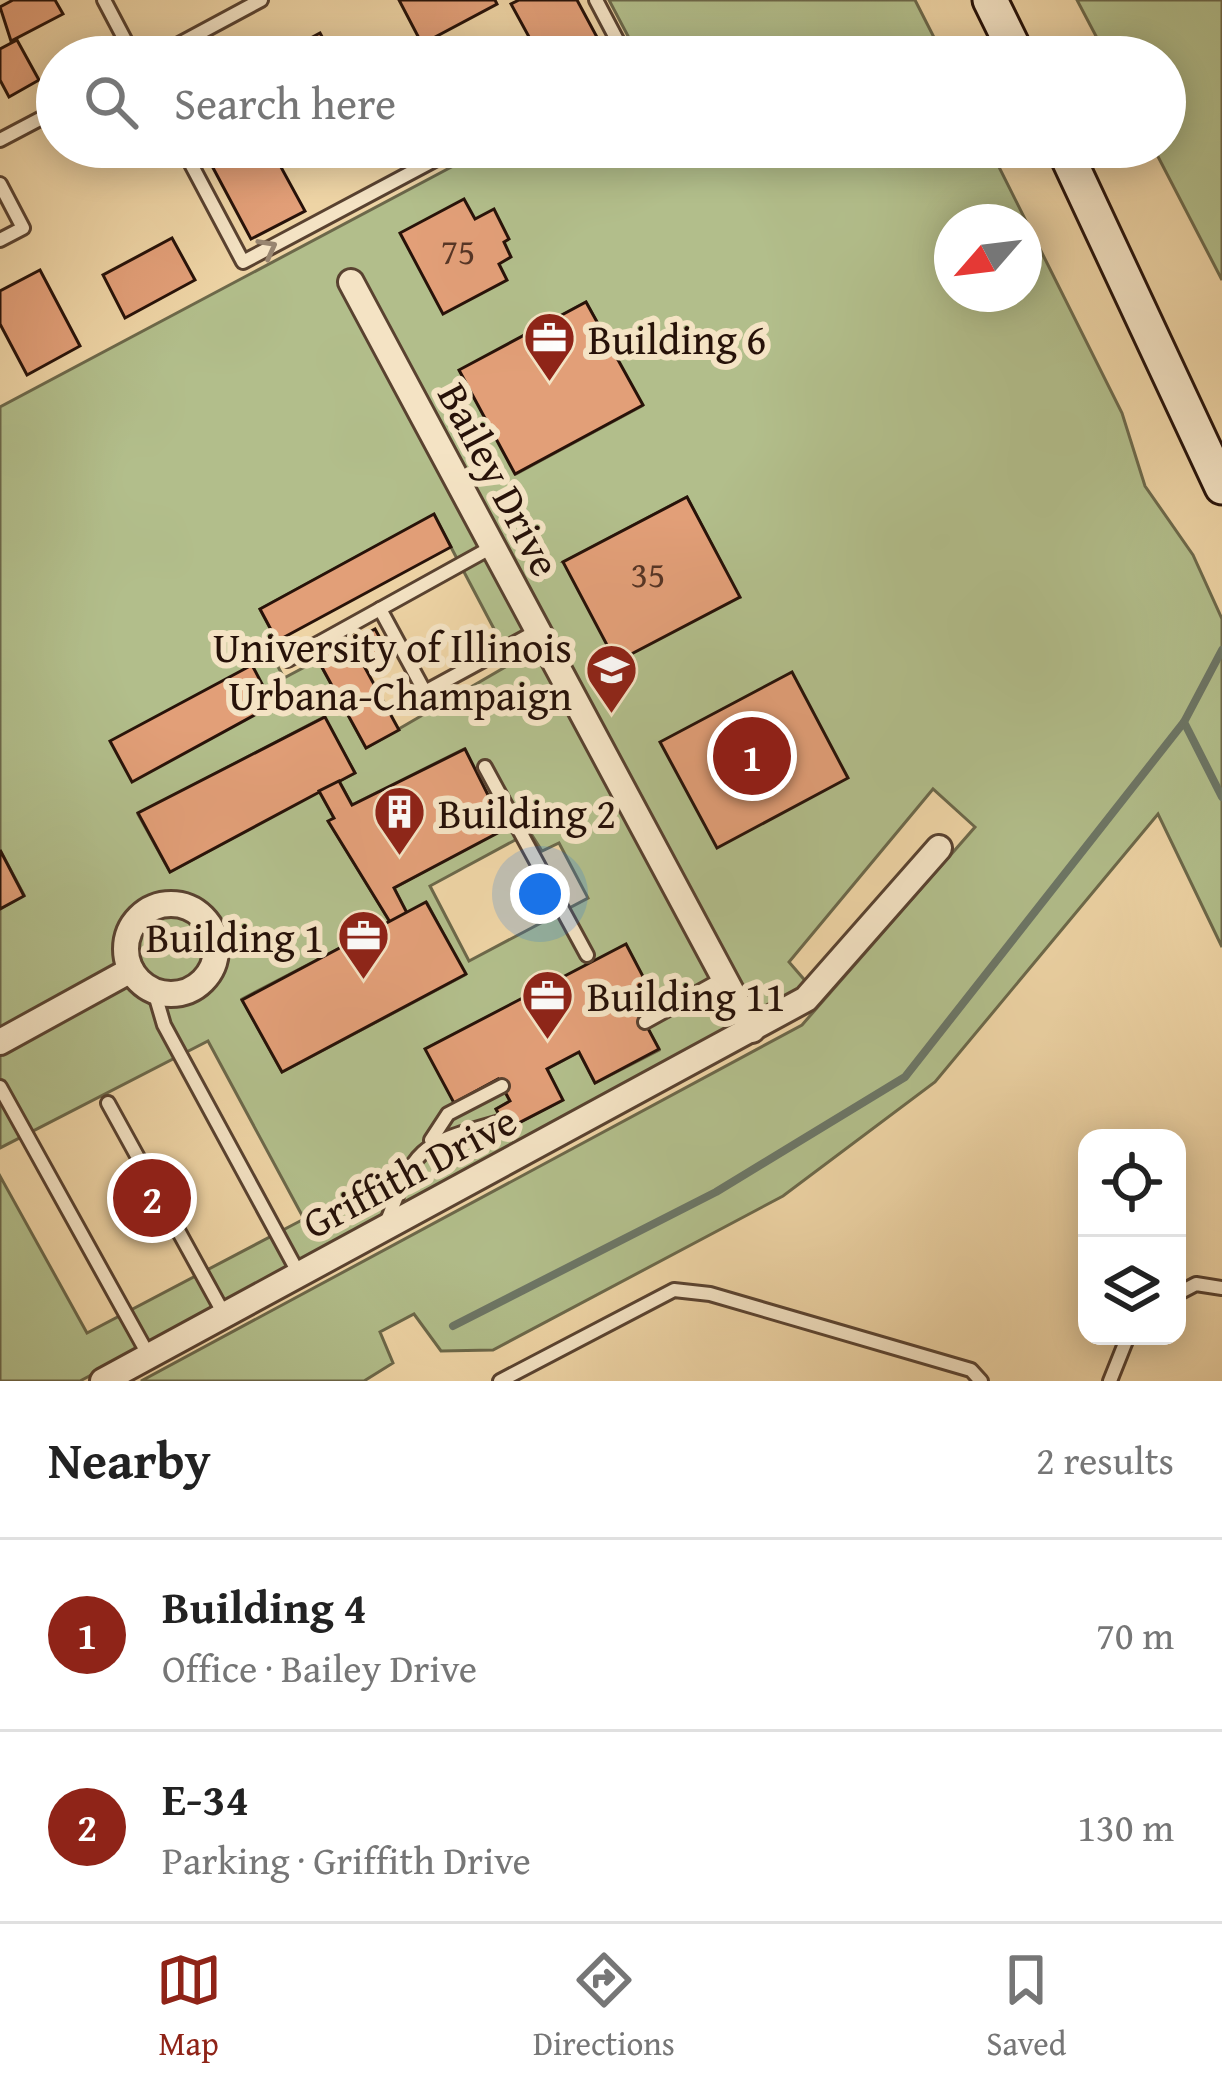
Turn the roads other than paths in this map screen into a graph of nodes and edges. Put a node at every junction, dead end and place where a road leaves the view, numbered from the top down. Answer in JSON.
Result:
{"nodes":[{"id":1,"x":104,"y":0,"type":"edge"},
{"id":2,"x":262,"y":0,"type":"edge"},
{"id":3,"x":596,"y":0,"type":"edge"},
{"id":4,"x":991,"y":0,"type":"edge"},
{"id":5,"x":123,"y":36,"type":"edge"},
{"id":6,"x":194,"y":36,"type":"edge"},
{"id":7,"x":615,"y":36,"type":"edge"},
{"id":8,"x":1008,"y":36,"type":"edge"},
{"id":9,"x":36,"y":121,"type":"edge"},
{"id":10,"x":0,"y":140,"type":"edge"},
{"id":11,"x":193,"y":168,"type":"edge"},
{"id":12,"x":420,"y":168,"type":"edge"},
{"id":13,"x":1073,"y":168,"type":"edge"},
{"id":14,"x":0,"y":184,"type":"edge"},
{"id":15,"x":0,"y":240,"type":"edge"},
{"id":16,"x":351,"y":282,"type":"dead end"},
{"id":17,"x":1222,"y":488,"type":"edge"},
{"id":18,"x":492,"y":548,"type":"junction"},
{"id":19,"x":380,"y":609,"type":"junction"},
{"id":20,"x":537,"y":631,"type":"junction"},
{"id":21,"x":288,"y":659,"type":"dead end"},
{"id":22,"x":425,"y":692,"type":"junction"},
{"id":23,"x":401,"y":705,"type":"dead end"},
{"id":24,"x":485,"y":767,"type":"dead end"},
{"id":25,"x":939,"y":848,"type":"dead end"},
{"id":26,"x":587,"y":955,"type":"dead end"},
{"id":27,"x":131,"y":970,"type":"junction"},
{"id":28,"x":724,"y":978,"type":"junction"},
{"id":29,"x":154,"y":991,"type":"junction"},
{"id":30,"x":645,"y":1022,"type":"dead end"},
{"id":31,"x":752,"y":1030,"type":"junction"},
{"id":32,"x":0,"y":1042,"type":"edge"},
{"id":33,"x":502,"y":1086,"type":"dead end"},
{"id":34,"x":0,"y":1087,"type":"edge"},
{"id":35,"x":107,"y":1103,"type":"dead end"},
{"id":36,"x":503,"y":1121,"type":"dead end"},
{"id":37,"x":430,"y":1141,"type":"junction"},
{"id":38,"x":384,"y":1229,"type":"junction"},
{"id":39,"x":299,"y":1275,"type":"junction"},
{"id":40,"x":1222,"y":1288,"type":"edge"},
{"id":41,"x":1186,"y":1289,"type":"edge"},
{"id":42,"x":224,"y":1315,"type":"junction"},
{"id":43,"x":1125,"y":1345,"type":"edge"},
{"id":44,"x":149,"y":1356,"type":"junction"},
{"id":45,"x":103,"y":1381,"type":"edge"},
{"id":46,"x":500,"y":1381,"type":"edge"},
{"id":47,"x":981,"y":1381,"type":"edge"},
{"id":48,"x":1110,"y":1381,"type":"edge"}],
"edges":[{"from":1,"to":5,"type":"lane"},
{"from":2,"to":6,"type":"lane"},
{"from":3,"to":7,"type":"lane"},
{"from":4,"to":8,"type":"main road"},
{"from":9,"to":10,"type":"lane"},
{"from":11,"to":12,"type":"lane","one_way":true},
{"from":13,"to":17,"type":"main road"},
{"from":14,"to":15,"type":"lane"},
{"from":16,"to":18,"type":"street","name":"Bailey Drive"},
{"from":18,"to":19,"type":"lane"},
{"from":18,"to":20,"type":"street","name":"Bailey Drive"},
{"from":19,"to":21,"type":"lane"},
{"from":19,"to":22,"type":"lane"},
{"from":20,"to":22,"type":"lane"},
{"from":20,"to":28,"type":"street","name":"Bailey Drive"},
{"from":22,"to":23,"type":"lane"},
{"from":24,"to":26,"type":"lane"},
{"from":25,"to":31,"type":"street","name":"Griffith Drive"},
{"from":27,"to":29,"type":"street"},
{"from":27,"to":29,"type":"street"},
{"from":27,"to":32,"type":"street"},
{"from":28,"to":30,"type":"lane"},
{"from":28,"to":31,"type":"street","name":"Bailey Drive"},
{"from":29,"to":39,"type":"lane"},
{"from":31,"to":38,"type":"street","name":"Griffith Drive"},
{"from":33,"to":37,"type":"lane"},
{"from":34,"to":44,"type":"lane"},
{"from":35,"to":42,"type":"lane"},
{"from":36,"to":37,"type":"lane"},
{"from":37,"to":38,"type":"lane"},
{"from":38,"to":39,"type":"street","name":"Griffith Drive"},
{"from":39,"to":42,"type":"street","name":"Griffith Drive"},
{"from":40,"to":41,"type":"lane"},
{"from":42,"to":44,"type":"street","name":"Griffith Drive"},
{"from":43,"to":48,"type":"lane"},
{"from":44,"to":45,"type":"street","name":"Griffith Drive"},
{"from":46,"to":47,"type":"lane"}]}
